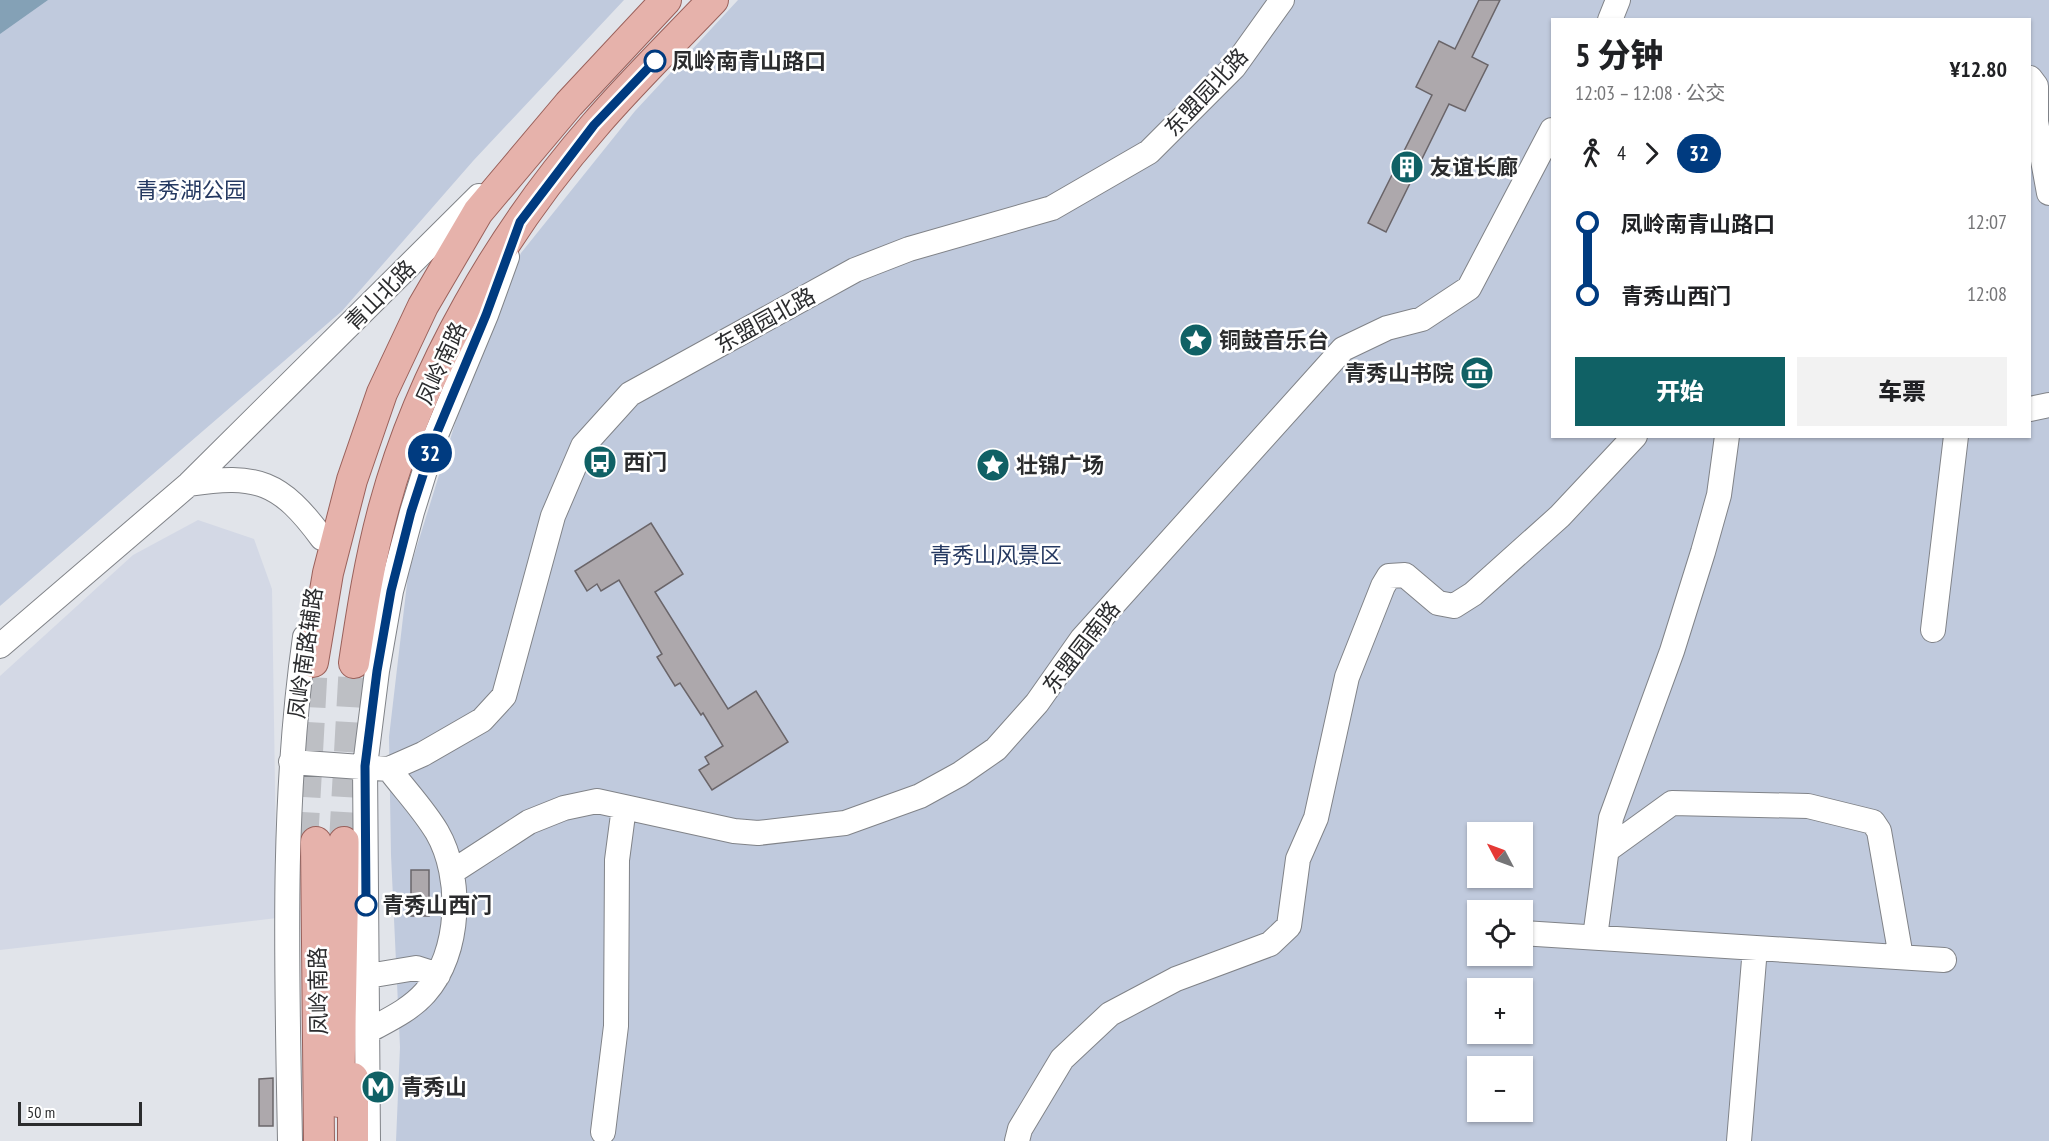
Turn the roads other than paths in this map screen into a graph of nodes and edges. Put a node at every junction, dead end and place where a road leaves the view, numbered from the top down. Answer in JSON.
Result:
{"nodes":[{"id":1,"x":666,"y":0,"type":"edge"},
{"id":2,"x":713,"y":0,"type":"edge"},
{"id":3,"x":1282,"y":0,"type":"edge"},
{"id":4,"x":1618,"y":0,"type":"edge"},
{"id":5,"x":1611,"y":18,"type":"edge"},
{"id":6,"x":2031,"y":79,"type":"edge"},
{"id":7,"x":569,"y":104,"type":"junction"},
{"id":8,"x":1551,"y":132,"type":"edge"},
{"id":9,"x":2049,"y":193,"type":"edge"},
{"id":10,"x":475,"y":201,"type":"junction"},
{"id":11,"x":520,"y":222,"type":"junction"},
{"id":12,"x":2049,"y":405,"type":"edge"},
{"id":13,"x":2031,"y":409,"type":"edge"},
{"id":14,"x":1633,"y":438,"type":"edge"},
{"id":15,"x":1727,"y":438,"type":"edge"},
{"id":16,"x":1956,"y":438,"type":"edge"},
{"id":17,"x":189,"y":484,"type":"junction"},
{"id":18,"x":322,"y":538,"type":"junction"},
{"id":19,"x":1933,"y":630,"type":"dead end"},
{"id":20,"x":0,"y":646,"type":"edge"},
{"id":21,"x":291,"y":762,"type":"junction"},
{"id":22,"x":365,"y":766,"type":"junction"},
{"id":23,"x":389,"y":769,"type":"junction"},
{"id":24,"x":624,"y":807,"type":"junction"},
{"id":25,"x":321,"y":842,"type":"junction"},
{"id":26,"x":1607,"y":850,"type":"junction"},
{"id":27,"x":453,"y":872,"type":"junction"},
{"id":28,"x":343,"y":908,"type":"junction"},
{"id":29,"x":1533,"y":934,"type":"edge"},
{"id":30,"x":1595,"y":938,"type":"junction"},
{"id":31,"x":1755,"y":948,"type":"junction"},
{"id":32,"x":1901,"y":957,"type":"junction"},
{"id":33,"x":1944,"y":960,"type":"dead end"},
{"id":34,"x":438,"y":975,"type":"junction"},
{"id":35,"x":369,"y":976,"type":"junction"},
{"id":36,"x":368,"y":1031,"type":"junction"},
{"id":37,"x":603,"y":1132,"type":"dead end"},
{"id":38,"x":290,"y":1141,"type":"edge"},
{"id":39,"x":302,"y":1141,"type":"edge"},
{"id":40,"x":319,"y":1141,"type":"edge"},
{"id":41,"x":338,"y":1141,"type":"edge"},
{"id":42,"x":353,"y":1141,"type":"edge"},
{"id":43,"x":368,"y":1141,"type":"edge"},
{"id":44,"x":1017,"y":1141,"type":"edge"},
{"id":45,"x":1739,"y":1141,"type":"edge"}],
"edges":[{"from":1,"to":7,"type":"main road","name":"凤岭南路"},
{"from":2,"to":11,"type":"main road","name":"凤岭南路"},
{"from":3,"to":23,"type":"street","name":"东盟园北路"},
{"from":4,"to":5,"type":"street"},
{"from":6,"to":9,"type":"street"},
{"from":7,"to":10,"type":"street","name":"青山北路"},
{"from":7,"to":11,"type":"main road","name":"凤岭南路"},
{"from":8,"to":24,"type":"street","name":"东盟园南路"},
{"from":10,"to":17,"type":"street","name":"青山北路"},
{"from":10,"to":18,"type":"street","name":"凤岭南路辅路"},
{"from":11,"to":22,"type":"street"},
{"from":12,"to":13,"type":"street"},
{"from":14,"to":44,"type":"street"},
{"from":15,"to":26,"type":"street"},
{"from":16,"to":19,"type":"street"},
{"from":17,"to":18,"type":"street"},
{"from":17,"to":20,"type":"street","name":"青山北路"},
{"from":18,"to":21,"type":"street","name":"凤岭南路辅路"},
{"from":21,"to":22,"type":"street"},
{"from":21,"to":38,"type":"street","name":"凤岭南路辅路"},
{"from":22,"to":23,"type":"street"},
{"from":22,"to":35,"type":"street"},
{"from":23,"to":27,"type":"street"},
{"from":24,"to":27,"type":"street","name":"东盟园南路"},
{"from":24,"to":37,"type":"street"},
{"from":25,"to":28,"type":"main road","name":"凤岭南路"},
{"from":25,"to":39,"type":"main road","name":"凤岭南路"},
{"from":25,"to":40,"type":"main road","name":"凤岭南路"},
{"from":26,"to":30,"type":"street"},
{"from":26,"to":32,"type":"street"},
{"from":27,"to":34,"type":"street"},
{"from":28,"to":41,"type":"main road","name":"凤岭南路"},
{"from":28,"to":42,"type":"main road"},
{"from":29,"to":30,"type":"street"},
{"from":30,"to":31,"type":"street"},
{"from":31,"to":32,"type":"street"},
{"from":31,"to":45,"type":"street"},
{"from":32,"to":33,"type":"street"},
{"from":34,"to":35,"type":"street"},
{"from":34,"to":36,"type":"street"},
{"from":35,"to":36,"type":"street"},
{"from":36,"to":43,"type":"street"}]}
